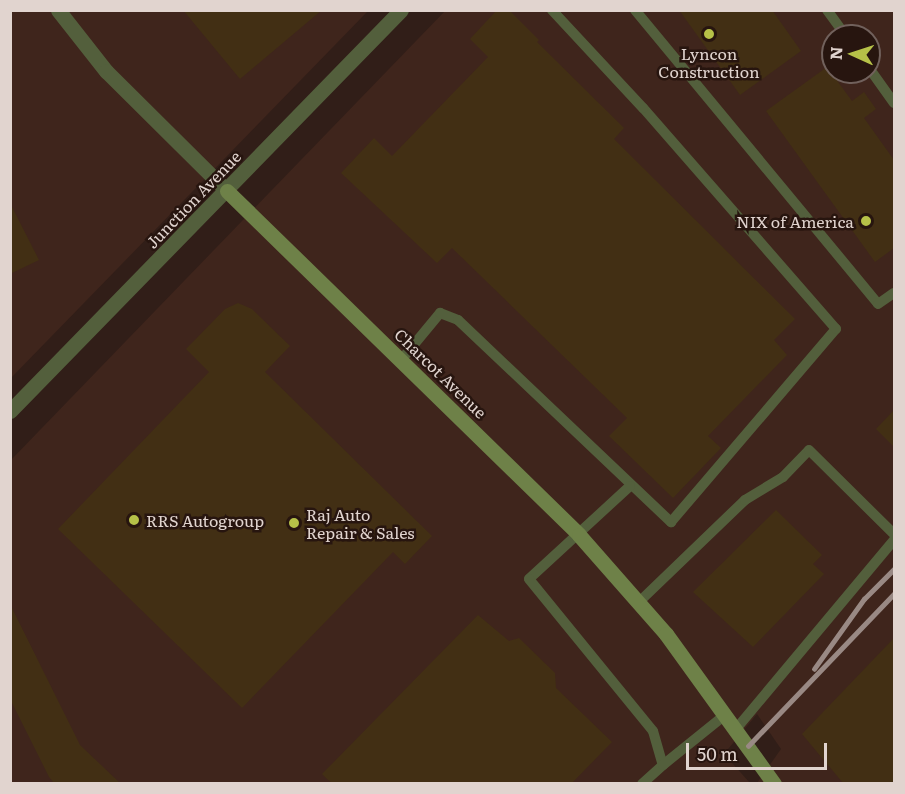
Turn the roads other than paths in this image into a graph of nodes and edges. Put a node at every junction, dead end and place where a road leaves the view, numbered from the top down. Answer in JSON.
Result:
{"nodes":[{"id":1,"x":58,"y":10,"type":"edge"},
{"id":2,"x":401,"y":10,"type":"edge"},
{"id":3,"x":552,"y":10,"type":"edge"},
{"id":4,"x":635,"y":10,"type":"edge"},
{"id":5,"x":827,"y":10,"type":"edge"},
{"id":6,"x":837,"y":24,"type":"edge"},
{"id":7,"x":880,"y":84,"type":"edge"},
{"id":8,"x":894,"y":103,"type":"edge"},
{"id":9,"x":227,"y":191,"type":"junction"},
{"id":10,"x":894,"y":293,"type":"edge"},
{"id":11,"x":402,"y":359,"type":"junction"},
{"id":12,"x":10,"y":411,"type":"edge"},
{"id":13,"x":630,"y":486,"type":"junction"},
{"id":14,"x":894,"y":534,"type":"edge"},
{"id":15,"x":579,"y":535,"type":"junction"},
{"id":16,"x":894,"y":540,"type":"edge"},
{"id":17,"x":639,"y":602,"type":"junction"},
{"id":18,"x":726,"y":715,"type":"junction"},
{"id":19,"x":736,"y":729,"type":"junction"},
{"id":20,"x":663,"y":765,"type":"junction"},
{"id":21,"x":642,"y":783,"type":"edge"},
{"id":22,"x":774,"y":783,"type":"edge"}],
"edges":[{"from":1,"to":9,"type":"street","name":"Charcot Avenue"},
{"from":2,"to":9,"type":"street","name":"Junction Avenue"},
{"from":3,"to":13,"type":"lane"},
{"from":4,"to":10,"type":"lane"},
{"from":5,"to":6,"type":"lane"},
{"from":7,"to":8,"type":"lane"},
{"from":9,"to":11,"type":"main road","name":"Charcot Avenue"},
{"from":9,"to":12,"type":"street","name":"Junction Avenue"},
{"from":11,"to":13,"type":"lane"},
{"from":11,"to":15,"type":"main road","name":"Charcot Avenue"},
{"from":13,"to":15,"type":"lane"},
{"from":14,"to":17,"type":"lane"},
{"from":15,"to":17,"type":"main road","name":"Charcot Avenue"},
{"from":15,"to":20,"type":"lane"},
{"from":16,"to":19,"type":"lane"},
{"from":17,"to":18,"type":"main road","name":"Charcot Avenue"},
{"from":18,"to":19,"type":"main road","name":"Charcot Avenue"},
{"from":18,"to":20,"type":"lane"},
{"from":19,"to":22,"type":"main road","name":"Charcot Avenue"},
{"from":20,"to":21,"type":"lane"}]}
